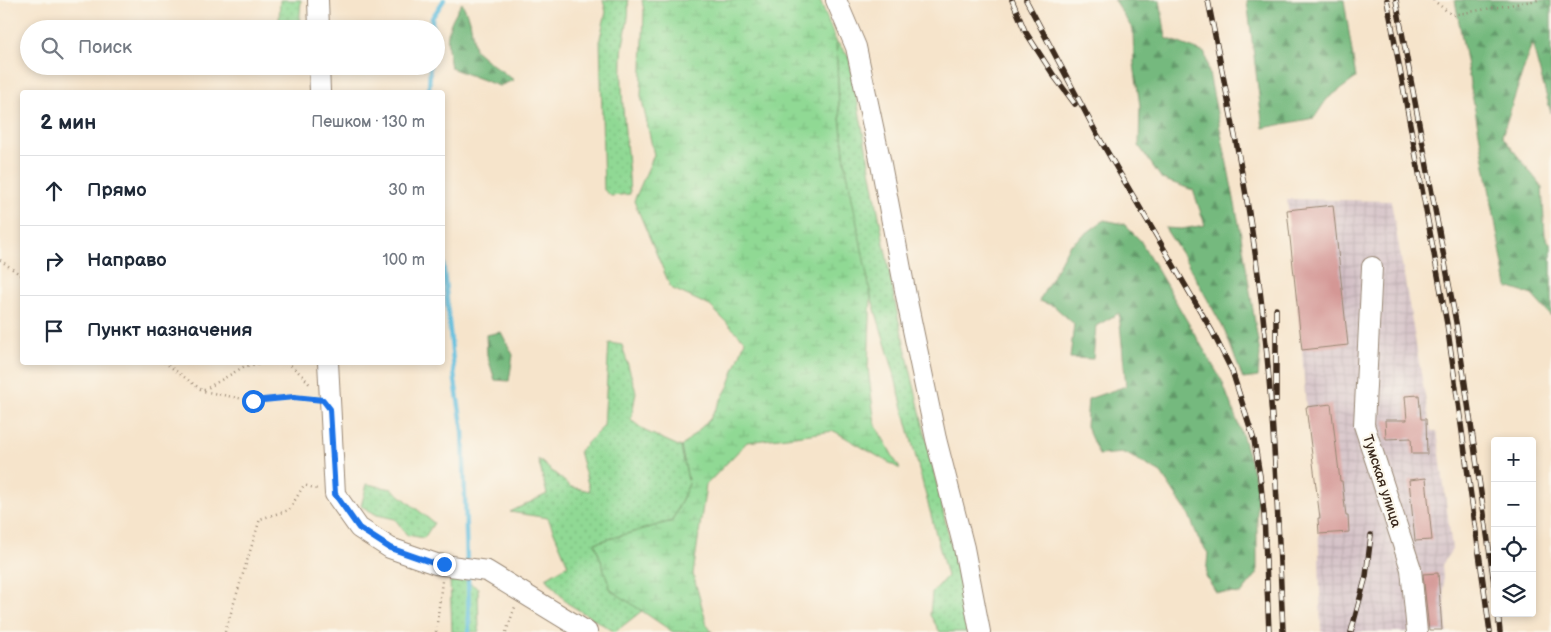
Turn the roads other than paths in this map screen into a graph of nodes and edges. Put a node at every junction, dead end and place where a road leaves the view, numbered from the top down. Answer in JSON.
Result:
{"nodes":[{"id":1,"x":318,"y":0,"type":"edge"},
{"id":2,"x":836,"y":0,"type":"edge"},
{"id":3,"x":319,"y":20,"type":"edge"},
{"id":4,"x":319,"y":75,"type":"edge"},
{"id":5,"x":320,"y":90,"type":"edge"},
{"id":6,"x":1372,"y":267,"type":"dead end"},
{"id":7,"x":328,"y":365,"type":"edge"},
{"id":8,"x":587,"y":632,"type":"edge"},
{"id":9,"x":980,"y":632,"type":"edge"},
{"id":10,"x":1417,"y":632,"type":"edge"}],
"edges":[{"from":1,"to":3,"type":"street"},
{"from":2,"to":9,"type":"street"},
{"from":4,"to":5,"type":"street"},
{"from":6,"to":10,"type":"street","name":"Тумская улица"},
{"from":7,"to":8,"type":"street"}]}
